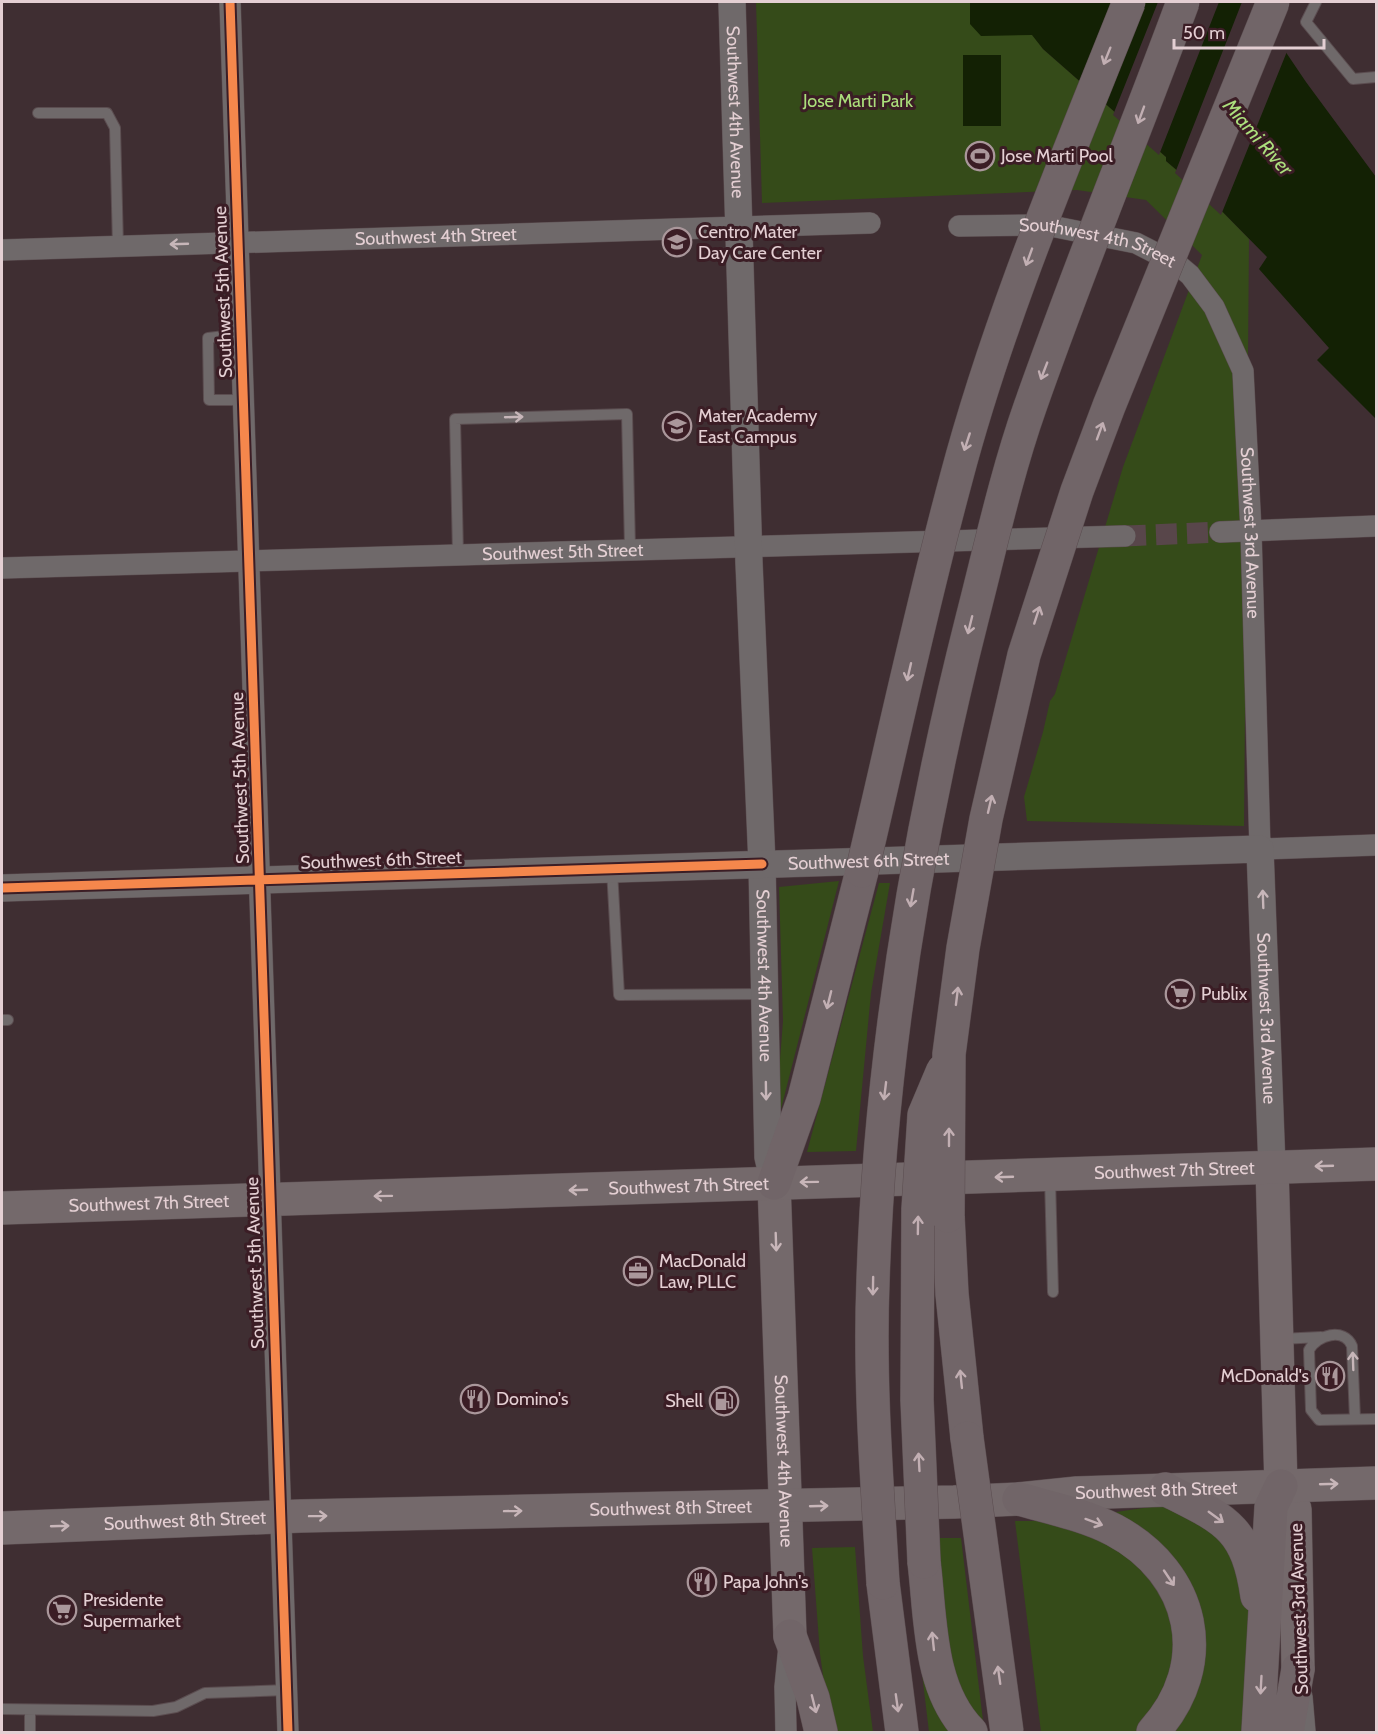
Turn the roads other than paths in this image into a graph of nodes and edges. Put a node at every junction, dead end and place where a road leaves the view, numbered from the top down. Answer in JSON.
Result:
{"nodes":[{"id":1,"x":230,"y":2,"type":"edge"},
{"id":2,"x":732,"y":2,"type":"edge"},
{"id":3,"x":1129,"y":2,"type":"edge"},
{"id":4,"x":1183,"y":2,"type":"edge"},
{"id":5,"x":1273,"y":2,"type":"edge"},
{"id":6,"x":1316,"y":2,"type":"edge"},
{"id":7,"x":1377,"y":77,"type":"edge"},
{"id":8,"x":38,"y":113,"type":"dead end"},
{"id":9,"x":870,"y":223,"type":"dead end"},
{"id":10,"x":739,"y":226,"type":"junction"},
{"id":11,"x":959,"y":226,"type":"dead end"},
{"id":12,"x":238,"y":242,"type":"junction"},
{"id":13,"x":118,"y":246,"type":"junction"},
{"id":14,"x":2,"y":250,"type":"edge"},
{"id":15,"x":1215,"y":307,"type":"joint"},
{"id":16,"x":241,"y":334,"type":"junction"},
{"id":17,"x":244,"y":399,"type":"junction"},
{"id":18,"x":1377,"y":526,"type":"edge"},
{"id":19,"x":1251,"y":531,"type":"junction"},
{"id":20,"x":1220,"y":532,"type":"tunnel mouth"},
{"id":21,"x":1125,"y":536,"type":"tunnel mouth"},
{"id":22,"x":749,"y":545,"type":"junction"},
{"id":23,"x":630,"y":548,"type":"junction"},
{"id":24,"x":458,"y":554,"type":"junction"},
{"id":25,"x":249,"y":560,"type":"junction"},
{"id":26,"x":2,"y":568,"type":"edge"},
{"id":27,"x":1377,"y":845,"type":"edge"},
{"id":28,"x":1260,"y":849,"type":"junction"},
{"id":29,"x":762,"y":864,"type":"junction"},
{"id":30,"x":612,"y":870,"type":"junction"},
{"id":31,"x":260,"y":881,"type":"junction"},
{"id":32,"x":2,"y":888,"type":"edge"},
{"id":33,"x":765,"y":994,"type":"junction"},
{"id":34,"x":949,"y":1054,"type":"junction"},
{"id":35,"x":1377,"y":1164,"type":"edge"},
{"id":36,"x":1272,"y":1167,"type":"junction"},
{"id":37,"x":1050,"y":1175,"type":"junction"},
{"id":38,"x":774,"y":1183,"type":"junction"},
{"id":39,"x":269,"y":1199,"type":"junction"},
{"id":40,"x":2,"y":1208,"type":"edge"},
{"id":41,"x":1053,"y":1292,"type":"dead end"},
{"id":42,"x":1322,"y":1337,"type":"junction"},
{"id":43,"x":1276,"y":1339,"type":"junction"},
{"id":44,"x":1355,"y":1419,"type":"junction"},
{"id":45,"x":1377,"y":1419,"type":"edge"},
{"id":46,"x":1377,"y":1483,"type":"edge"},
{"id":47,"x":1281,"y":1486,"type":"junction"},
{"id":48,"x":1165,"y":1489,"type":"junction"},
{"id":49,"x":1019,"y":1499,"type":"junction"},
{"id":50,"x":784,"y":1507,"type":"junction"},
{"id":51,"x":280,"y":1517,"type":"junction"},
{"id":52,"x":2,"y":1528,"type":"edge"},
{"id":53,"x":790,"y":1636,"type":"junction"},
{"id":54,"x":1263,"y":1638,"type":"junction"},
{"id":55,"x":1298,"y":1669,"type":"junction"},
{"id":56,"x":287,"y":1690,"type":"junction"},
{"id":57,"x":2,"y":1709,"type":"edge"},
{"id":58,"x":30,"y":1710,"type":"junction"},
{"id":59,"x":30,"y":1732,"type":"edge"},
{"id":60,"x":288,"y":1732,"type":"edge"},
{"id":61,"x":786,"y":1732,"type":"edge"},
{"id":62,"x":821,"y":1732,"type":"edge"},
{"id":63,"x":902,"y":1732,"type":"edge"},
{"id":64,"x":971,"y":1732,"type":"edge"},
{"id":65,"x":1007,"y":1732,"type":"edge"},
{"id":66,"x":1153,"y":1732,"type":"edge"},
{"id":67,"x":1258,"y":1732,"type":"edge"},
{"id":68,"x":1287,"y":1732,"type":"edge"},
{"id":69,"x":1305,"y":1732,"type":"edge"}],
"edges":[{"from":1,"to":12,"type":"street","name":"Southwest 5th Avenue"},
{"from":2,"to":10,"type":"street","name":"Southwest 4th Avenue"},
{"from":3,"to":38,"type":"highway","one_way":true,"bridge":true},
{"from":4,"to":63,"type":"highway","one_way":true,"bridge":true},
{"from":34,"to":5,"type":"highway","one_way":true,"bridge":true},
{"from":6,"to":7,"type":"lane"},
{"from":8,"to":13,"type":"lane"},
{"from":9,"to":10,"type":"street","name":"Southwest 4th Street"},
{"from":10,"to":12,"type":"street","name":"Southwest 4th Street"},
{"from":10,"to":22,"type":"street","name":"Southwest 4th Avenue"},
{"from":11,"to":15,"type":"street","name":"Southwest 4th Street"},
{"from":12,"to":13,"type":"street","name":"Southwest 4th Street","one_way":true},
{"from":12,"to":16,"type":"street","name":"Southwest 5th Avenue"},
{"from":13,"to":14,"type":"street","name":"Southwest 4th Street"},
{"from":15,"to":19,"type":"street","name":"Southwest 3rd Avenue"},
{"from":16,"to":17,"type":"street","name":"Southwest 5th Avenue"},
{"from":16,"to":17,"type":"lane"},
{"from":17,"to":25,"type":"street","name":"Southwest 5th Avenue"},
{"from":18,"to":19,"type":"street"},
{"from":19,"to":20,"type":"street"},
{"from":19,"to":28,"type":"street","name":"Southwest 3rd Avenue"},
{"from":21,"to":22,"type":"street","name":"Southwest 5th Street"},
{"from":22,"to":23,"type":"street","name":"Southwest 5th Street"},
{"from":22,"to":29,"type":"street","name":"Southwest 4th Avenue"},
{"from":23,"to":24,"type":"street","name":"Southwest 5th Street"},
{"from":24,"to":23,"type":"lane","one_way":true},
{"from":24,"to":25,"type":"street","name":"Southwest 5th Street"},
{"from":25,"to":26,"type":"street","name":"Southwest 5th Street"},
{"from":25,"to":31,"type":"street","name":"Southwest 5th Avenue"},
{"from":27,"to":28,"type":"street","name":"Southwest 6th Street"},
{"from":28,"to":29,"type":"street","name":"Southwest 6th Street"},
{"from":36,"to":28,"type":"street","name":"Southwest 3rd Avenue","one_way":true},
{"from":29,"to":30,"type":"street","name":"Southwest 6th Street"},
{"from":29,"to":33,"type":"street","name":"Southwest 4th Avenue"},
{"from":30,"to":31,"type":"street","name":"Southwest 6th Street"},
{"from":30,"to":33,"type":"lane"},
{"from":31,"to":32,"type":"street","name":"Southwest 6th Street"},
{"from":31,"to":39,"type":"street","name":"Southwest 5th Avenue"},
{"from":33,"to":38,"type":"street","name":"Southwest 4th Avenue","one_way":true},
{"from":64,"to":34,"type":"highway","one_way":true,"bridge":true},
{"from":65,"to":34,"type":"highway","one_way":true,"bridge":true},
{"from":35,"to":36,"type":"main road","name":"Southwest 7th Street","one_way":true},
{"from":36,"to":37,"type":"main road","name":"Southwest 7th Street"},
{"from":36,"to":43,"type":"main road","name":"Southwest 3rd Avenue"},
{"from":37,"to":38,"type":"main road","name":"Southwest 7th Street","one_way":true},
{"from":37,"to":41,"type":"lane"},
{"from":38,"to":39,"type":"main road","name":"Southwest 7th Street","one_way":true},
{"from":38,"to":50,"type":"main road","name":"Southwest 4th Avenue","one_way":true},
{"from":39,"to":40,"type":"main road","name":"Southwest 7th Street"},
{"from":39,"to":51,"type":"street","name":"Southwest 5th Avenue"},
{"from":42,"to":43,"type":"lane"},
{"from":44,"to":42,"type":"lane","one_way":true},
{"from":42,"to":44,"type":"lane"},
{"from":43,"to":47,"type":"main road","name":"Southwest 3rd Avenue"},
{"from":44,"to":45,"type":"lane"},
{"from":47,"to":46,"type":"main road","name":"Southwest 8th Street","one_way":true},
{"from":47,"to":48,"type":"main road","name":"Southwest 8th Street"},
{"from":47,"to":54,"type":"highway"},
{"from":47,"to":55,"type":"main road","name":"Southwest 3rd Avenue"},
{"from":48,"to":49,"type":"main road","name":"Southwest 8th Street"},
{"from":48,"to":54,"type":"highway","one_way":true},
{"from":50,"to":49,"type":"main road","name":"Southwest 8th Street","one_way":true},
{"from":49,"to":66,"type":"highway","one_way":true},
{"from":51,"to":50,"type":"main road","name":"Southwest 8th Street","one_way":true},
{"from":50,"to":53,"type":"main road","name":"Southwest 4th Avenue"},
{"from":52,"to":51,"type":"main road","name":"Southwest 8th Street","one_way":true},
{"from":51,"to":56,"type":"street","name":"Southwest 5th Avenue"},
{"from":53,"to":61,"type":"street","name":"Southwest 4th Avenue"},
{"from":53,"to":62,"type":"highway","one_way":true},
{"from":54,"to":67,"type":"highway","one_way":true},
{"from":55,"to":68,"type":"highway"},
{"from":55,"to":69,"type":"street","name":"Southwest 3rd Avenue"},
{"from":56,"to":58,"type":"lane"},
{"from":56,"to":60,"type":"street","name":"Southwest 5th Avenue"},
{"from":57,"to":58,"type":"lane"},
{"from":58,"to":59,"type":"lane"}]}
